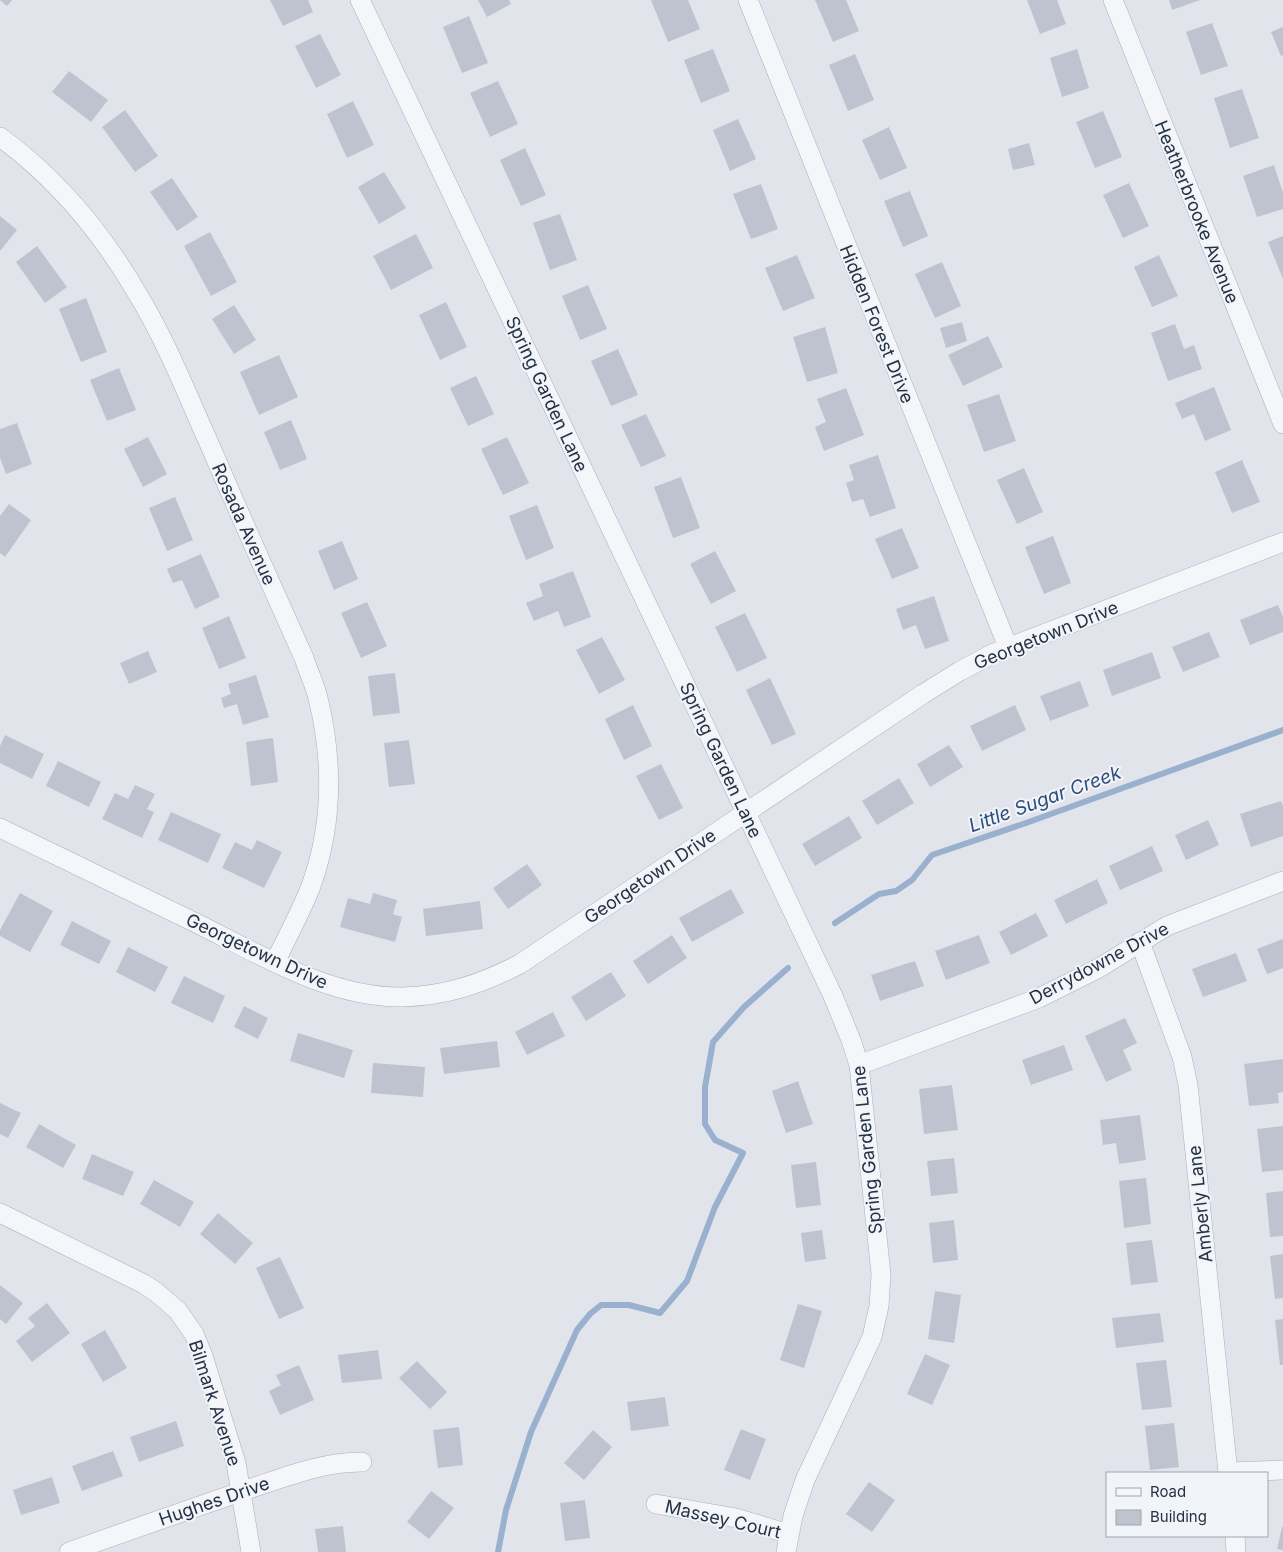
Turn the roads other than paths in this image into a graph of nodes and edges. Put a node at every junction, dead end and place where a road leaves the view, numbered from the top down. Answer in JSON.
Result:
{"nodes":[{"id":1,"x":360,"y":0,"type":"edge"},
{"id":2,"x":748,"y":0,"type":"edge"},
{"id":3,"x":1113,"y":0,"type":"edge"},
{"id":4,"x":0,"y":137,"type":"edge"},
{"id":5,"x":1283,"y":424,"type":"edge"},
{"id":6,"x":1283,"y":542,"type":"edge"},
{"id":7,"x":1008,"y":647,"type":"junction"},
{"id":8,"x":745,"y":812,"type":"junction"},
{"id":9,"x":0,"y":828,"type":"edge"},
{"id":10,"x":1283,"y":881,"type":"edge"},
{"id":11,"x":1140,"y":942,"type":"junction"},
{"id":12,"x":275,"y":962,"type":"junction"},
{"id":13,"x":859,"y":1065,"type":"junction"},
{"id":14,"x":0,"y":1212,"type":"edge"},
{"id":15,"x":362,"y":1462,"type":"dead end"},
{"id":16,"x":1283,"y":1470,"type":"edge"},
{"id":17,"x":1228,"y":1472,"type":"edge"},
{"id":18,"x":1246,"y":1472,"type":"edge"},
{"id":19,"x":241,"y":1492,"type":"junction"},
{"id":20,"x":656,"y":1504,"type":"dead end"},
{"id":21,"x":790,"y":1534,"type":"junction"},
{"id":22,"x":1234,"y":1537,"type":"edge"},
{"id":23,"x":69,"y":1552,"type":"edge"},
{"id":24,"x":251,"y":1552,"type":"edge"},
{"id":25,"x":786,"y":1552,"type":"edge"},
{"id":26,"x":1236,"y":1552,"type":"edge"}],
"edges":[{"from":1,"to":8,"type":"street","name":"Spring Garden Lane"},
{"from":2,"to":7,"type":"street","name":"Hidden Forest Drive"},
{"from":3,"to":5,"type":"street","name":"Heatherbrooke Avenue"},
{"from":4,"to":12,"type":"street","name":"Rosada Avenue"},
{"from":6,"to":7,"type":"street","name":"Georgetown Drive"},
{"from":7,"to":8,"type":"street","name":"Georgetown Drive"},
{"from":8,"to":12,"type":"street","name":"Georgetown Drive"},
{"from":8,"to":13,"type":"street","name":"Spring Garden Lane"},
{"from":9,"to":12,"type":"street","name":"Georgetown Drive"},
{"from":10,"to":11,"type":"street","name":"Derrydowne Drive"},
{"from":11,"to":13,"type":"street","name":"Derrydowne Drive"},
{"from":11,"to":17,"type":"street","name":"Amberly Lane"},
{"from":13,"to":21,"type":"street","name":"Spring Garden Lane"},
{"from":14,"to":19,"type":"street","name":"Bilmark Avenue"},
{"from":15,"to":19,"type":"street","name":"Hughes Drive"},
{"from":16,"to":18,"type":"street"},
{"from":19,"to":23,"type":"street","name":"Hughes Drive"},
{"from":19,"to":24,"type":"street","name":"Bilmark Avenue"},
{"from":20,"to":21,"type":"street","name":"Massey Court"},
{"from":21,"to":25,"type":"street","name":"Spring Garden Lane"},
{"from":22,"to":26,"type":"street"}]}
